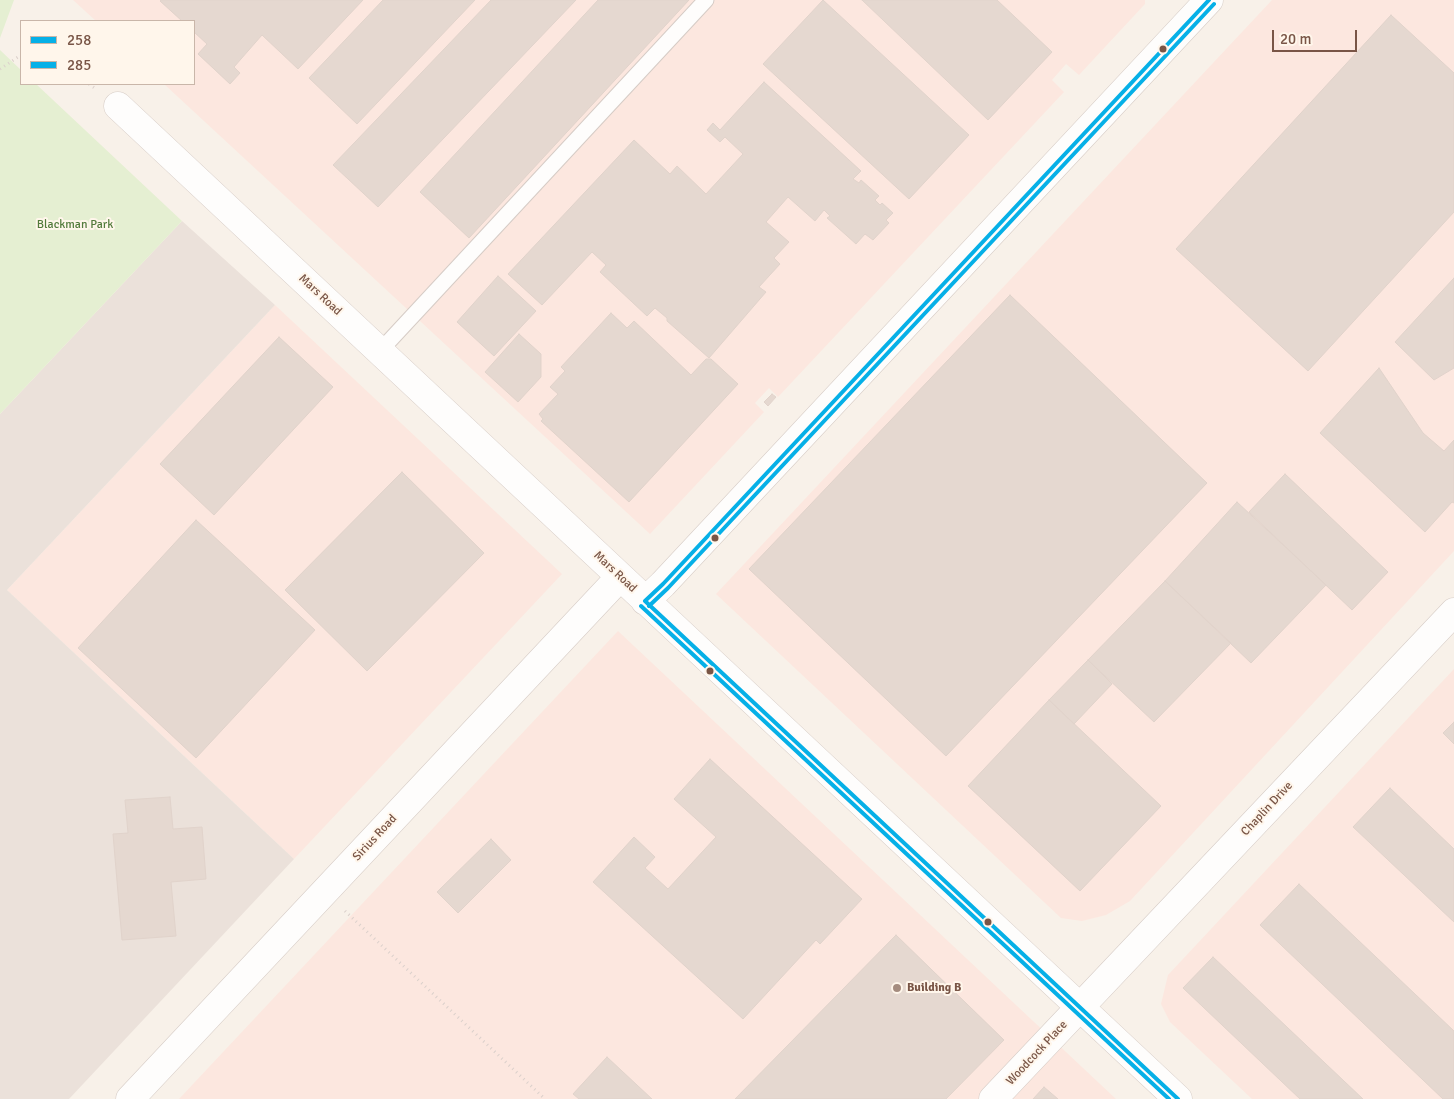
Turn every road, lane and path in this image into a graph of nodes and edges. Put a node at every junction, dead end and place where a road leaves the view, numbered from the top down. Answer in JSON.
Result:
{"nodes":[{"id":1,"x":706,"y":0,"type":"edge"},
{"id":2,"x":1209,"y":0,"type":"edge"},
{"id":3,"x":20,"y":56,"type":"edge"},
{"id":4,"x":0,"y":68,"type":"edge"},
{"id":5,"x":118,"y":106,"type":"dead end"},
{"id":6,"x":380,"y":351,"type":"junction"},
{"id":7,"x":620,"y":577,"type":"junction"},
{"id":8,"x":646,"y":601,"type":"junction"},
{"id":9,"x":1454,"y":612,"type":"edge"},
{"id":10,"x":324,"y":892,"type":"junction"},
{"id":11,"x":1081,"y":1007,"type":"junction"},
{"id":12,"x":130,"y":1099,"type":"edge"},
{"id":13,"x":545,"y":1099,"type":"edge"},
{"id":14,"x":993,"y":1099,"type":"edge"},
{"id":15,"x":1178,"y":1099,"type":"edge"}],
"edges":[{"from":1,"to":6,"type":"lane"},
{"from":2,"to":8,"type":"street"},
{"from":3,"to":4,"type":"path"},
{"from":5,"to":6,"type":"street","name":"Mars Road"},
{"from":6,"to":7,"type":"street","name":"Mars Road"},
{"from":7,"to":8,"type":"street","name":"Mars Road"},
{"from":7,"to":10,"type":"street","name":"Sirius Road"},
{"from":8,"to":11,"type":"street","name":"Mars Road"},
{"from":9,"to":11,"type":"street","name":"Chaplin Drive"},
{"from":10,"to":12,"type":"street","name":"Sirius Road"},
{"from":10,"to":13,"type":"path"},
{"from":11,"to":14,"type":"street","name":"Woodcock Place"},
{"from":11,"to":15,"type":"street","name":"Mars Road"}]}
